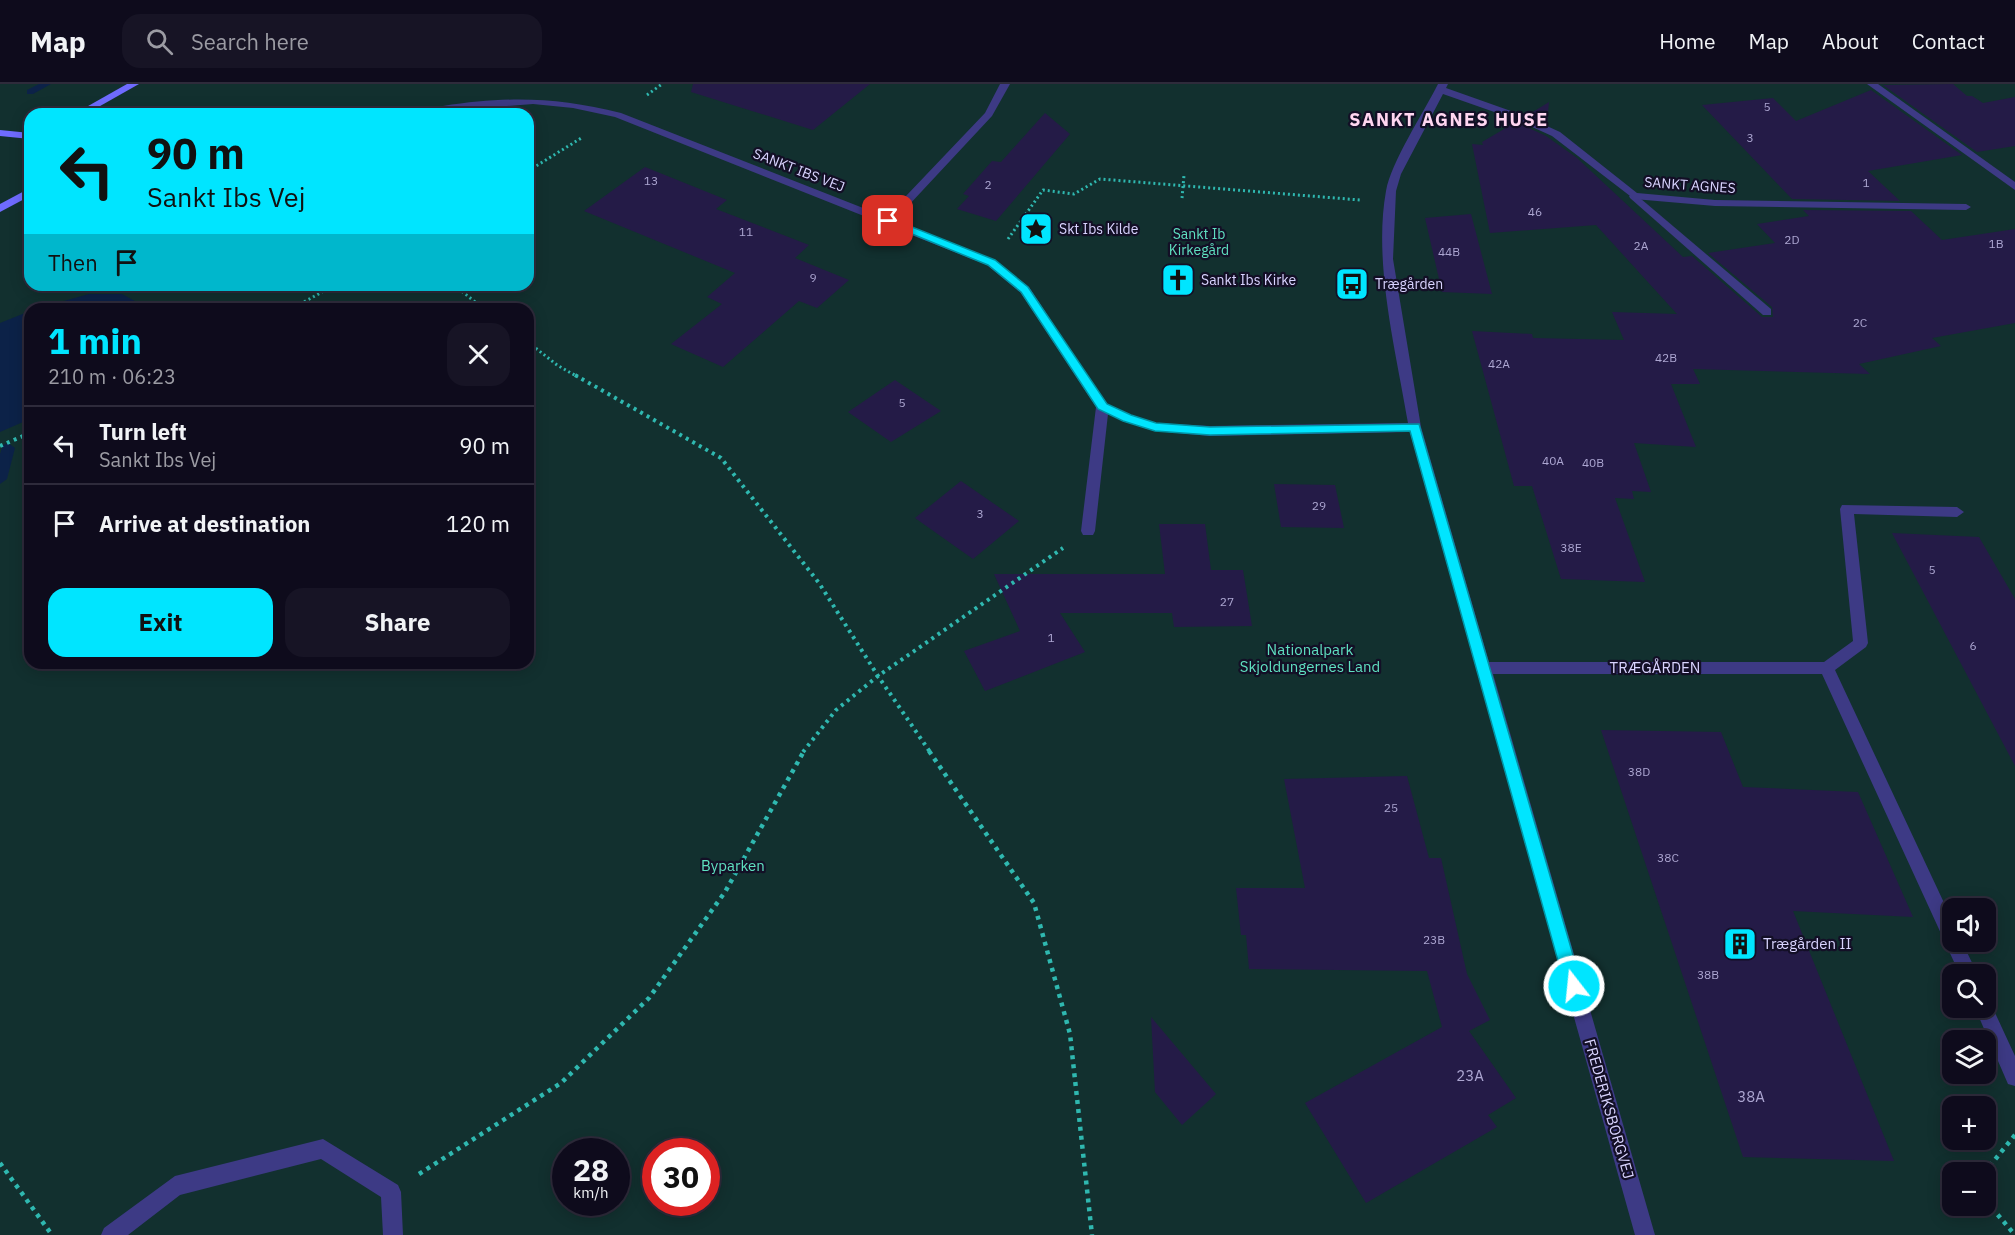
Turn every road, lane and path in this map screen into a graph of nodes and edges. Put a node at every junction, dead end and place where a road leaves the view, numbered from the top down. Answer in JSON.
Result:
{"nodes":[{"id":1,"x":134,"y":84,"type":"edge"},
{"id":2,"x":1005,"y":84,"type":"edge"},
{"id":3,"x":1872,"y":84,"type":"edge"},
{"id":4,"x":1442,"y":87,"type":"edge"},
{"id":5,"x":90,"y":108,"type":"edge"},
{"id":6,"x":448,"y":108,"type":"edge"},
{"id":7,"x":618,"y":115,"type":"junction"},
{"id":8,"x":0,"y":133,"type":"edge"},
{"id":9,"x":24,"y":135,"type":"edge"},
{"id":10,"x":534,"y":167,"type":"edge"},
{"id":11,"x":1184,"y":175,"type":"dead end"},
{"id":12,"x":1183,"y":186,"type":"junction"},
{"id":13,"x":2015,"y":188,"type":"edge"},
{"id":14,"x":24,"y":195,"type":"edge"},
{"id":15,"x":1634,"y":196,"type":"junction"},
{"id":16,"x":1182,"y":198,"type":"dead end"},
{"id":17,"x":1390,"y":202,"type":"junction"},
{"id":18,"x":1966,"y":207,"type":"dead end"},
{"id":19,"x":0,"y":209,"type":"edge"},
{"id":20,"x":888,"y":221,"type":"junction"},
{"id":21,"x":991,"y":263,"type":"junction"},
{"id":22,"x":324,"y":291,"type":"edge"},
{"id":23,"x":462,"y":291,"type":"edge"},
{"id":24,"x":302,"y":303,"type":"edge"},
{"id":25,"x":476,"y":303,"type":"edge"},
{"id":26,"x":1767,"y":312,"type":"dead end"},
{"id":27,"x":534,"y":347,"type":"edge"},
{"id":28,"x":1102,"y":407,"type":"junction"},
{"id":29,"x":1415,"y":427,"type":"junction"},
{"id":30,"x":24,"y":436,"type":"edge"},
{"id":31,"x":0,"y":446,"type":"edge"},
{"id":32,"x":1957,"y":512,"type":"dead end"},
{"id":33,"x":1088,"y":531,"type":"joint"},
{"id":34,"x":1483,"y":668,"type":"junction"},
{"id":35,"x":1827,"y":668,"type":"junction"},
{"id":36,"x":879,"y":676,"type":"junction"},
{"id":37,"x":1942,"y":918,"type":"edge"},
{"id":38,"x":1988,"y":1018,"type":"edge"},
{"id":39,"x":2015,"y":1077,"type":"edge"},
{"id":40,"x":2015,"y":1135,"type":"edge"},
{"id":41,"x":1993,"y":1162,"type":"edge"},
{"id":42,"x":0,"y":1163,"type":"edge"},
{"id":43,"x":391,"y":1192,"type":"junction"},
{"id":44,"x":1996,"y":1212,"type":"edge"},
{"id":45,"x":52,"y":1235,"type":"edge"},
{"id":46,"x":111,"y":1235,"type":"edge"},
{"id":47,"x":393,"y":1235,"type":"edge"},
{"id":48,"x":1092,"y":1235,"type":"edge"},
{"id":49,"x":1645,"y":1235,"type":"edge"},
{"id":50,"x":2015,"y":1235,"type":"edge"}],
"edges":[{"from":1,"to":5,"type":"main road"},
{"from":2,"to":20,"type":"street"},
{"from":3,"to":13,"type":"street"},
{"from":4,"to":15,"type":"street","name":"SANKT AGNES"},
{"from":4,"to":17,"type":"street","name":"FREDERIKSBORGVEJ"},
{"from":6,"to":7,"type":"street","name":"SANKT IBS VEJ"},
{"from":7,"to":10,"type":"path"},
{"from":7,"to":20,"type":"street","name":"SANKT IBS VEJ"},
{"from":8,"to":9,"type":"main road"},
{"from":11,"to":12,"type":"path"},
{"from":12,"to":16,"type":"path"},
{"from":12,"to":17,"type":"path"},
{"from":12,"to":21,"type":"path"},
{"from":14,"to":19,"type":"main road"},
{"from":15,"to":18,"type":"street","name":"SANKT AGNES"},
{"from":15,"to":26,"type":"street"},
{"from":17,"to":29,"type":"street","name":"FREDERIKSBORGVEJ"},
{"from":20,"to":21,"type":"street","name":"SANKT IBS VEJ"},
{"from":21,"to":28,"type":"street","name":"SANKT IBS VEJ"},
{"from":22,"to":24,"type":"path"},
{"from":23,"to":25,"type":"path"},
{"from":27,"to":36,"type":"path"},
{"from":28,"to":29,"type":"street"},
{"from":28,"to":33,"type":"street"},
{"from":29,"to":34,"type":"street","name":"FREDERIKSBORGVEJ"},
{"from":30,"to":31,"type":"path"},
{"from":32,"to":35,"type":"street"},
{"from":33,"to":36,"type":"path"},
{"from":34,"to":35,"type":"street","name":"TRÆGÅRDEN"},
{"from":34,"to":49,"type":"street","name":"FREDERIKSBORGVEJ"},
{"from":35,"to":37,"type":"street"},
{"from":36,"to":43,"type":"path"},
{"from":36,"to":48,"type":"path"},
{"from":38,"to":39,"type":"street"},
{"from":40,"to":41,"type":"path"},
{"from":42,"to":45,"type":"path"},
{"from":43,"to":46,"type":"street"},
{"from":43,"to":47,"type":"street"},
{"from":44,"to":50,"type":"path"}]}
